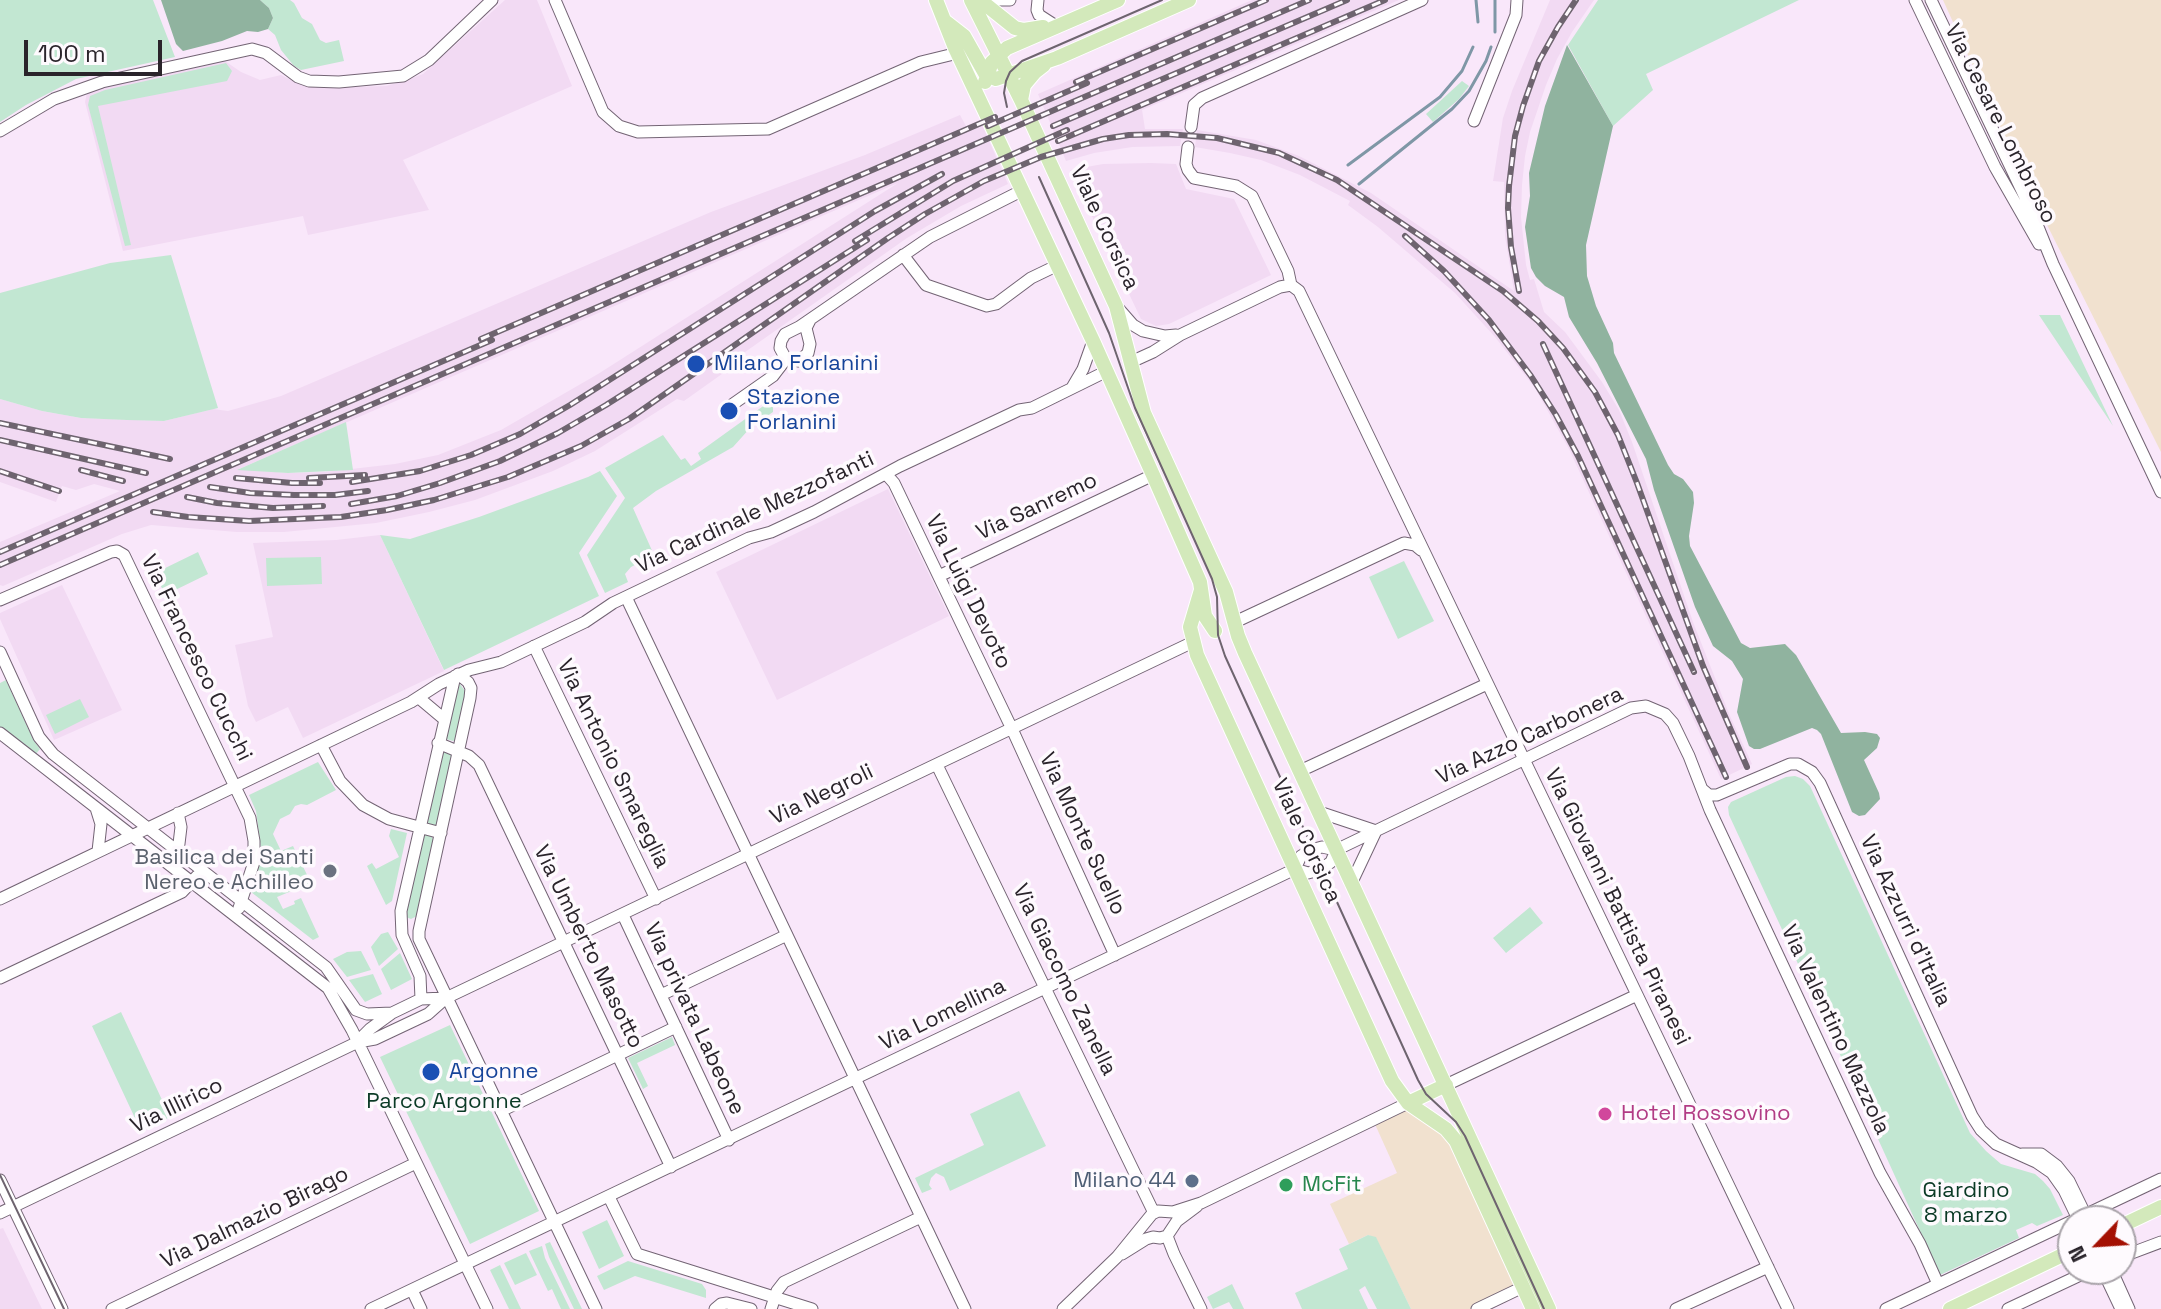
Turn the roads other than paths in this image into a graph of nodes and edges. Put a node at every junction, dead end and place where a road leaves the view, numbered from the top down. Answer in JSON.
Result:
{"nodes":[{"id":1,"x":492,"y":0,"type":"edge"},
{"id":2,"x":555,"y":0,"type":"edge"},
{"id":3,"x":936,"y":0,"type":"edge"},
{"id":4,"x":971,"y":0,"type":"edge"},
{"id":5,"x":998,"y":0,"type":"edge"},
{"id":6,"x":1010,"y":0,"type":"edge"},
{"id":7,"x":1038,"y":0,"type":"edge"},
{"id":8,"x":1118,"y":0,"type":"edge"},
{"id":9,"x":1189,"y":0,"type":"edge"},
{"id":10,"x":1422,"y":0,"type":"edge"},
{"id":11,"x":1517,"y":0,"type":"edge"},
{"id":12,"x":1915,"y":0,"type":"edge"},
{"id":13,"x":1931,"y":0,"type":"edge"},
{"id":14,"x":979,"y":7,"type":"edge"},
{"id":15,"x":1056,"y":26,"type":"junction"},
{"id":16,"x":958,"y":43,"type":"junction"},
{"id":17,"x":998,"y":55,"type":"junction"},
{"id":18,"x":1057,"y":58,"type":"junction"},
{"id":19,"x":986,"y":75,"type":"junction"},
{"id":20,"x":1008,"y":75,"type":"junction"},
{"id":21,"x":1021,"y":100,"type":"junction"},
{"id":22,"x":986,"y":112,"type":"junction"},
{"id":23,"x":1474,"y":121,"type":"dead end"},
{"id":24,"x":1191,"y":122,"type":"dead end"},
{"id":25,"x":0,"y":131,"type":"edge"},
{"id":26,"x":1188,"y":147,"type":"dead end"},
{"id":27,"x":1023,"y":190,"type":"junction"},
{"id":28,"x":903,"y":255,"type":"junction"},
{"id":29,"x":2053,"y":264,"type":"junction"},
{"id":30,"x":1058,"y":265,"type":"junction"},
{"id":31,"x":1291,"y":285,"type":"junction"},
{"id":32,"x":1116,"y":306,"type":"junction"},
{"id":33,"x":810,"y":320,"type":"junction"},
{"id":34,"x":1180,"y":335,"type":"junction"},
{"id":35,"x":1093,"y":341,"type":"junction"},
{"id":36,"x":786,"y":359,"type":"junction"},
{"id":37,"x":1131,"y":362,"type":"junction"},
{"id":38,"x":1107,"y":371,"type":"junction"},
{"id":39,"x":1071,"y":389,"type":"junction"},
{"id":40,"x":733,"y":404,"type":"dead end"},
{"id":41,"x":886,"y":474,"type":"junction"},
{"id":42,"x":1153,"y":475,"type":"junction"},
{"id":43,"x":2161,"y":492,"type":"edge"},
{"id":44,"x":1409,"y":522,"type":"junction"},
{"id":45,"x":1404,"y":543,"type":"junction"},
{"id":46,"x":1424,"y":553,"type":"junction"},
{"id":47,"x":939,"y":576,"type":"junction"},
{"id":48,"x":1201,"y":590,"type":"junction"},
{"id":49,"x":626,"y":597,"type":"junction"},
{"id":50,"x":0,"y":600,"type":"edge"},
{"id":51,"x":1235,"y":622,"type":"junction"},
{"id":52,"x":1215,"y":631,"type":"junction"},
{"id":53,"x":1193,"y":642,"type":"junction"},
{"id":54,"x":534,"y":646,"type":"junction"},
{"id":55,"x":0,"y":652,"type":"edge"},
{"id":56,"x":457,"y":675,"type":"junction"},
{"id":57,"x":1487,"y":684,"type":"junction"},
{"id":58,"x":419,"y":698,"type":"junction"},
{"id":59,"x":444,"y":719,"type":"junction"},
{"id":60,"x":1012,"y":729,"type":"junction"},
{"id":61,"x":0,"y":733,"type":"edge"},
{"id":62,"x":438,"y":743,"type":"junction"},
{"id":63,"x":321,"y":745,"type":"junction"},
{"id":64,"x":459,"y":753,"type":"junction"},
{"id":65,"x":1524,"y":760,"type":"junction"},
{"id":66,"x":937,"y":765,"type":"junction"},
{"id":67,"x":1300,"y":771,"type":"junction"},
{"id":68,"x":1696,"y":772,"type":"junction"},
{"id":69,"x":236,"y":785,"type":"junction"},
{"id":70,"x":1703,"y":790,"type":"junction"},
{"id":71,"x":1729,"y":790,"type":"junction"},
{"id":72,"x":96,"y":808,"type":"junction"},
{"id":73,"x":1319,"y":812,"type":"junction"},
{"id":74,"x":178,"y":813,"type":"junction"},
{"id":75,"x":147,"y":828,"type":"junction"},
{"id":76,"x":419,"y":828,"type":"junction"},
{"id":77,"x":1376,"y":831,"type":"junction"},
{"id":78,"x":441,"y":833,"type":"junction"},
{"id":79,"x":131,"y":835,"type":"junction"},
{"id":80,"x":1336,"y":850,"type":"junction"},
{"id":81,"x":98,"y":851,"type":"junction"},
{"id":82,"x":178,"y":852,"type":"junction"},
{"id":83,"x":749,"y":855,"type":"junction"},
{"id":84,"x":1295,"y":869,"type":"junction"},
{"id":85,"x":201,"y":870,"type":"junction"},
{"id":86,"x":192,"y":882,"type":"junction"},
{"id":87,"x":1351,"y":884,"type":"junction"},
{"id":88,"x":0,"y":899,"type":"edge"},
{"id":89,"x":656,"y":899,"type":"junction"},
{"id":90,"x":240,"y":901,"type":"junction"},
{"id":91,"x":623,"y":915,"type":"junction"},
{"id":92,"x":237,"y":917,"type":"junction"},
{"id":93,"x":400,"y":926,"type":"junction"},
{"id":94,"x":419,"y":931,"type":"junction"},
{"id":95,"x":787,"y":935,"type":"junction"},
{"id":96,"x":564,"y":942,"type":"junction"},
{"id":97,"x":1115,"y":955,"type":"junction"},
{"id":98,"x":0,"y":978,"type":"edge"},
{"id":99,"x":1046,"y":988,"type":"junction"},
{"id":100,"x":661,"y":995,"type":"junction"},
{"id":101,"x":1637,"y":995,"type":"junction"},
{"id":102,"x":446,"y":998,"type":"junction"},
{"id":103,"x":421,"y":999,"type":"junction"},
{"id":104,"x":392,"y":1013,"type":"junction"},
{"id":105,"x":676,"y":1027,"type":"junction"},
{"id":106,"x":358,"y":1042,"type":"junction"},
{"id":107,"x":618,"y":1055,"type":"junction"},
{"id":108,"x":855,"y":1079,"type":"junction"},
{"id":109,"x":1446,"y":1085,"type":"junction"},
{"id":110,"x":1408,"y":1103,"type":"junction"},
{"id":111,"x":501,"y":1111,"type":"junction"},
{"id":112,"x":729,"y":1140,"type":"junction"},
{"id":113,"x":416,"y":1163,"type":"junction"},
{"id":114,"x":671,"y":1167,"type":"junction"},
{"id":115,"x":2161,"y":1179,"type":"edge"},
{"id":116,"x":0,"y":1180,"type":"edge"},
{"id":117,"x":609,"y":1197,"type":"junction"},
{"id":118,"x":1201,"y":1203,"type":"junction"},
{"id":119,"x":2077,"y":1205,"type":"edge"},
{"id":120,"x":2110,"y":1205,"type":"edge"},
{"id":121,"x":13,"y":1207,"type":"junction"},
{"id":122,"x":2161,"y":1207,"type":"edge"},
{"id":123,"x":0,"y":1213,"type":"edge"},
{"id":124,"x":1155,"y":1215,"type":"junction"},
{"id":125,"x":921,"y":1217,"type":"junction"},
{"id":126,"x":2137,"y":1218,"type":"edge"},
{"id":127,"x":555,"y":1223,"type":"junction"},
{"id":128,"x":1170,"y":1230,"type":"junction"},
{"id":129,"x":2057,"y":1230,"type":"edge"},
{"id":130,"x":1153,"y":1237,"type":"junction"},
{"id":131,"x":2161,"y":1242,"type":"edge"},
{"id":132,"x":2137,"y":1251,"type":"edge"},
{"id":133,"x":1117,"y":1257,"type":"junction"},
{"id":134,"x":2057,"y":1258,"type":"edge"},
{"id":135,"x":465,"y":1264,"type":"junction"},
{"id":136,"x":1768,"y":1267,"type":"junction"},
{"id":137,"x":713,"y":1278,"type":"junction"},
{"id":138,"x":1938,"y":1284,"type":"junction"},
{"id":139,"x":2059,"y":1285,"type":"edge"},
{"id":140,"x":2110,"y":1285,"type":"edge"},
{"id":141,"x":2118,"y":1285,"type":"edge"},
{"id":142,"x":1523,"y":1287,"type":"junction"},
{"id":143,"x":412,"y":1290,"type":"junction"},
{"id":144,"x":773,"y":1303,"type":"edge"},
{"id":145,"x":716,"y":1308,"type":"edge"},
{"id":146,"x":62,"y":1309,"type":"edge"},
{"id":147,"x":112,"y":1309,"type":"edge"},
{"id":148,"x":371,"y":1309,"type":"edge"},
{"id":149,"x":421,"y":1309,"type":"edge"},
{"id":150,"x":487,"y":1309,"type":"edge"},
{"id":151,"x":596,"y":1309,"type":"edge"},
{"id":152,"x":751,"y":1309,"type":"edge"},
{"id":153,"x":812,"y":1309,"type":"edge"},
{"id":154,"x":965,"y":1309,"type":"edge"},
{"id":155,"x":1063,"y":1309,"type":"edge"},
{"id":156,"x":1201,"y":1309,"type":"edge"},
{"id":157,"x":1477,"y":1309,"type":"edge"},
{"id":158,"x":1533,"y":1309,"type":"edge"},
{"id":159,"x":1549,"y":1309,"type":"edge"},
{"id":160,"x":1676,"y":1309,"type":"edge"},
{"id":161,"x":1788,"y":1309,"type":"edge"},
{"id":162,"x":1886,"y":1309,"type":"edge"},
{"id":163,"x":1950,"y":1309,"type":"edge"},
{"id":164,"x":2008,"y":1309,"type":"edge"},
{"id":165,"x":2121,"y":1309,"type":"edge"},
{"id":166,"x":2129,"y":1309,"type":"edge"}],
"edges":[{"from":1,"to":25,"type":"street"},
{"from":2,"to":16,"type":"street"},
{"from":3,"to":16,"type":"main road"},
{"from":4,"to":14,"type":"main road","name":"Viale Corsica"},
{"from":5,"to":6,"type":"street"},
{"from":7,"to":15,"type":"street"},
{"from":8,"to":15,"type":"main road"},
{"from":9,"to":18,"type":"main road"},
{"from":10,"to":24,"type":"street"},
{"from":11,"to":23,"type":"street"},
{"from":12,"to":29,"type":"street","name":"Via Cesare Lombroso"},
{"from":13,"to":29,"type":"street","name":"Via Cesare Lombroso"},
{"from":14,"to":15,"type":"main road"},
{"from":14,"to":16,"type":"main road"},
{"from":14,"to":17,"type":"main road","name":"Viale Corsica"},
{"from":15,"to":17,"type":"main road"},
{"from":16,"to":19,"type":"main road"},
{"from":16,"to":22,"type":"main road"},
{"from":17,"to":19,"type":"main road"},
{"from":17,"to":20,"type":"main road","name":"Viale Corsica"},
{"from":18,"to":20,"type":"main road"},
{"from":18,"to":21,"type":"main road"},
{"from":19,"to":20,"type":"main road"},
{"from":19,"to":22,"type":"main road"},
{"from":20,"to":21,"type":"main road","name":"Viale Corsica"},
{"from":21,"to":32,"type":"main road","name":"Viale Corsica"},
{"from":22,"to":27,"type":"main road"},
{"from":26,"to":31,"type":"street","name":"Via Giovanni Battista Piranesi"},
{"from":27,"to":28,"type":"street"},
{"from":27,"to":30,"type":"main road"},
{"from":28,"to":30,"type":"street"},
{"from":28,"to":33,"type":"street"},
{"from":29,"to":43,"type":"street","name":"Via Cesare Lombroso"},
{"from":30,"to":35,"type":"main road"},
{"from":31,"to":34,"type":"street"},
{"from":31,"to":44,"type":"street","name":"Via Giovanni Battista Piranesi"},
{"from":32,"to":34,"type":"street","name":"Viale Corsica"},
{"from":32,"to":37,"type":"main road","name":"Viale Corsica"},
{"from":33,"to":36,"type":"street"},
{"from":33,"to":36,"type":"street"},
{"from":34,"to":37,"type":"street"},
{"from":35,"to":38,"type":"main road"},
{"from":35,"to":39,"type":"street"},
{"from":36,"to":40,"type":"street"},
{"from":37,"to":38,"type":"main road"},
{"from":37,"to":51,"type":"main road","name":"Viale Corsica"},
{"from":38,"to":39,"type":"street","name":"Via Cardinale Mezzofanti"},
{"from":38,"to":42,"type":"main road"},
{"from":39,"to":41,"type":"street","name":"Via Cardinale Mezzofanti"},
{"from":41,"to":47,"type":"street","name":"Via Luigi Devoto"},
{"from":41,"to":49,"type":"street","name":"Via Cardinale Mezzofanti"},
{"from":42,"to":47,"type":"street","name":"Via Sanremo"},
{"from":42,"to":48,"type":"main road"},
{"from":44,"to":45,"type":"street"},
{"from":44,"to":46,"type":"street","name":"Via Giovanni Battista Piranesi"},
{"from":45,"to":46,"type":"street"},
{"from":45,"to":51,"type":"street"},
{"from":46,"to":57,"type":"street","name":"Via Giovanni Battista Piranesi"},
{"from":47,"to":60,"type":"street","name":"Via Luigi Devoto"},
{"from":48,"to":52,"type":"main road"},
{"from":48,"to":53,"type":"main road","name":"Viale Corsica"},
{"from":49,"to":54,"type":"street","name":"Via Cardinale Mezzofanti"},
{"from":49,"to":83,"type":"street"},
{"from":50,"to":69,"type":"street","name":"Via Francesco Cucchi"},
{"from":51,"to":52,"type":"main road","name":"Via Negroli"},
{"from":51,"to":67,"type":"main road","name":"Viale Corsica"},
{"from":52,"to":53,"type":"main road","name":"Via Negroli"},
{"from":53,"to":60,"type":"street","name":"Via Negroli"},
{"from":53,"to":84,"type":"main road","name":"Viale Corsica"},
{"from":54,"to":56,"type":"street","name":"Via Cardinale Mezzofanti"},
{"from":54,"to":89,"type":"street","name":"Via Antonio Smareglia"},
{"from":55,"to":75,"type":"street"},
{"from":56,"to":58,"type":"street","name":"Via Cardinale Mezzofanti"},
{"from":56,"to":59,"type":"street"},
{"from":56,"to":64,"type":"street"},
{"from":57,"to":65,"type":"street","name":"Via Giovanni Battista Piranesi"},
{"from":57,"to":67,"type":"street"},
{"from":58,"to":59,"type":"street"},
{"from":58,"to":63,"type":"street","name":"Via Cardinale Mezzofanti"},
{"from":59,"to":62,"type":"street"},
{"from":60,"to":66,"type":"street","name":"Via Negroli"},
{"from":60,"to":97,"type":"street","name":"Via Monte Suello"},
{"from":61,"to":72,"type":"street"},
{"from":62,"to":64,"type":"street","name":"Via Umberto Masotto"},
{"from":62,"to":76,"type":"street"},
{"from":63,"to":69,"type":"street","name":"Via Cardinale Mezzofanti"},
{"from":63,"to":76,"type":"street"},
{"from":64,"to":78,"type":"street"},
{"from":64,"to":96,"type":"street","name":"Via Umberto Masotto"},
{"from":65,"to":68,"type":"street","name":"Via Azzo Carbonera"},
{"from":65,"to":77,"type":"street","name":"Via Azzo Carbonera"},
{"from":65,"to":101,"type":"street","name":"Via Giovanni Battista Piranesi"},
{"from":66,"to":83,"type":"street","name":"Via Negroli"},
{"from":66,"to":99,"type":"street","name":"Via Giacomo Zanella"},
{"from":67,"to":73,"type":"main road","name":"Viale Corsica"},
{"from":68,"to":70,"type":"street","name":"Via Azzo Carbonera"},
{"from":68,"to":71,"type":"street"},
{"from":69,"to":74,"type":"street","name":"Via Cardinale Mezzofanti"},
{"from":69,"to":90,"type":"street","name":"Via Francesco Cucchi"},
{"from":70,"to":71,"type":"street","name":"Via Azzurri d'Italia"},
{"from":70,"to":138,"type":"street","name":"Via Valentino Mazzola"},
{"from":71,"to":119,"type":"street","name":"Via Azzurri d'Italia"},
{"from":72,"to":79,"type":"street"},
{"from":72,"to":81,"type":"street"},
{"from":73,"to":77,"type":"street","name":"Viale Corsica"},
{"from":73,"to":80,"type":"main road","name":"Viale Corsica"},
{"from":74,"to":75,"type":"street","name":"Via Cardinale Mezzofanti"},
{"from":74,"to":82,"type":"street"},
{"from":75,"to":79,"type":"street","name":"Via Cardinale Mezzofanti"},
{"from":75,"to":82,"type":"street"},
{"from":76,"to":78,"type":"street"},
{"from":76,"to":93,"type":"street"},
{"from":77,"to":80,"type":"street","name":"Via Azzo Carbonera"},
{"from":77,"to":87,"type":"street","name":"Viale Corsica"},
{"from":78,"to":94,"type":"street"},
{"from":79,"to":81,"type":"street","name":"Via Cardinale Mezzofanti"},
{"from":79,"to":86,"type":"street"},
{"from":80,"to":84,"type":"street","name":"Via Lomellina"},
{"from":80,"to":84,"type":"street","name":"Via Lomellina"},
{"from":80,"to":87,"type":"main road","name":"Viale Corsica"},
{"from":81,"to":88,"type":"street","name":"Via Cardinale Mezzofanti"},
{"from":82,"to":85,"type":"street"},
{"from":83,"to":89,"type":"street","name":"Via Negroli"},
{"from":83,"to":95,"type":"street"},
{"from":84,"to":97,"type":"street","name":"Via Lomellina"},
{"from":84,"to":110,"type":"main road","name":"Viale Corsica"},
{"from":85,"to":86,"type":"street"},
{"from":85,"to":90,"type":"street"},
{"from":86,"to":92,"type":"street"},
{"from":86,"to":98,"type":"street"},
{"from":87,"to":109,"type":"main road","name":"Viale Corsica"},
{"from":89,"to":91,"type":"street","name":"Via Negroli"},
{"from":90,"to":92,"type":"street","name":"Via Francesco Cucchi"},
{"from":90,"to":104,"type":"street"},
{"from":91,"to":96,"type":"street","name":"Via Negroli"},
{"from":91,"to":100,"type":"street","name":"Via privata Labeone"},
{"from":92,"to":106,"type":"street"},
{"from":93,"to":94,"type":"street"},
{"from":93,"to":103,"type":"street"},
{"from":94,"to":102,"type":"street"},
{"from":95,"to":100,"type":"street"},
{"from":95,"to":108,"type":"street"},
{"from":96,"to":102,"type":"street","name":"Via Negroli"},
{"from":96,"to":107,"type":"street","name":"Via Umberto Masotto"},
{"from":97,"to":99,"type":"street","name":"Via Lomellina"},
{"from":99,"to":108,"type":"street","name":"Via Lomellina"},
{"from":99,"to":124,"type":"street","name":"Via Giacomo Zanella"},
{"from":100,"to":105,"type":"street","name":"Via privata Labeone"},
{"from":101,"to":109,"type":"street"},
{"from":101,"to":136,"type":"street","name":"Via Giovanni Battista Piranesi"},
{"from":102,"to":103,"type":"street"},
{"from":102,"to":106,"type":"street"},
{"from":102,"to":111,"type":"street"},
{"from":103,"to":104,"type":"street"},
{"from":104,"to":106,"type":"street"},
{"from":105,"to":107,"type":"street"},
{"from":105,"to":112,"type":"street","name":"Via privata Labeone"},
{"from":106,"to":113,"type":"street"},
{"from":106,"to":121,"type":"street","name":"Via Illirico"},
{"from":107,"to":111,"type":"street"},
{"from":107,"to":114,"type":"street","name":"Via Umberto Masotto"},
{"from":108,"to":112,"type":"street","name":"Via Lomellina"},
{"from":108,"to":125,"type":"street"},
{"from":109,"to":110,"type":"main road"},
{"from":109,"to":159,"type":"main road","name":"Viale Corsica"},
{"from":110,"to":118,"type":"street"},
{"from":110,"to":142,"type":"main road","name":"Viale Corsica"},
{"from":111,"to":127,"type":"street"},
{"from":112,"to":114,"type":"street","name":"Via Lomellina"},
{"from":113,"to":135,"type":"street"},
{"from":113,"to":147,"type":"street","name":"Via Dalmazio Birago"},
{"from":114,"to":117,"type":"street","name":"Via Lomellina"},
{"from":115,"to":120,"type":"street"},
{"from":116,"to":121,"type":"street"},
{"from":117,"to":127,"type":"street","name":"Via Lomellina"},
{"from":117,"to":137,"type":"street"},
{"from":118,"to":124,"type":"street"},
{"from":118,"to":128,"type":"street"},
{"from":121,"to":123,"type":"street","name":"Via Illirico"},
{"from":121,"to":146,"type":"street"},
{"from":122,"to":126,"type":"main road"},
{"from":124,"to":128,"type":"street"},
{"from":124,"to":130,"type":"street"},
{"from":124,"to":133,"type":"street"},
{"from":125,"to":144,"type":"street"},
{"from":125,"to":154,"type":"street"},
{"from":127,"to":135,"type":"street","name":"Via Lomellina"},
{"from":127,"to":151,"type":"street"},
{"from":128,"to":130,"type":"street"},
{"from":128,"to":156,"type":"street"},
{"from":129,"to":138,"type":"street"},
{"from":130,"to":133,"type":"street"},
{"from":131,"to":132,"type":"street"},
{"from":133,"to":155,"type":"street"},
{"from":134,"to":163,"type":"main road"},
{"from":135,"to":143,"type":"street","name":"Via Lomellina"},
{"from":135,"to":150,"type":"street"},
{"from":136,"to":160,"type":"street"},
{"from":136,"to":161,"type":"street","name":"Via Giovanni Battista Piranesi"},
{"from":137,"to":144,"type":"street"},
{"from":137,"to":145,"type":"street"},
{"from":138,"to":162,"type":"street"},
{"from":139,"to":164,"type":"street"},
{"from":140,"to":165,"type":"street"},
{"from":141,"to":166,"type":"street"},
{"from":142,"to":157,"type":"street"},
{"from":142,"to":158,"type":"main road","name":"Viale Corsica"},
{"from":143,"to":148,"type":"street","name":"Via Lomellina"},
{"from":143,"to":149,"type":"street"},
{"from":144,"to":153,"type":"street"},
{"from":145,"to":152,"type":"street"}]}
